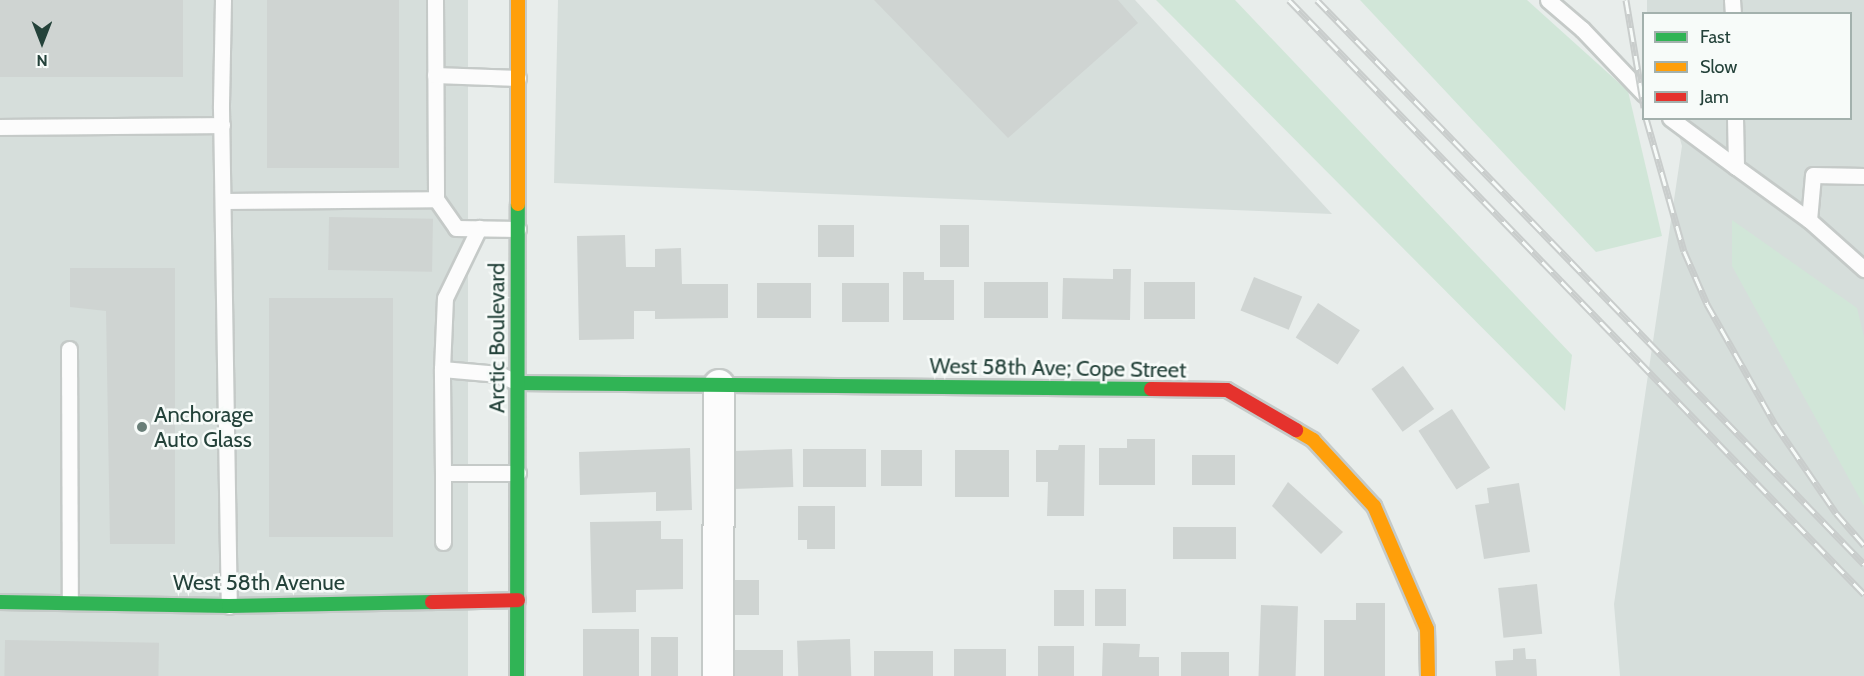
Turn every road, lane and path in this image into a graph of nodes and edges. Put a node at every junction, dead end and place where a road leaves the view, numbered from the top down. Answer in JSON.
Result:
{"nodes":[{"id":1,"x":223,"y":0,"type":"edge"},
{"id":2,"x":435,"y":0,"type":"edge"},
{"id":3,"x":518,"y":0,"type":"edge"},
{"id":4,"x":1548,"y":0,"type":"edge"},
{"id":5,"x":435,"y":75,"type":"junction"},
{"id":6,"x":518,"y":78,"type":"junction"},
{"id":7,"x":1642,"y":92,"type":"edge"},
{"id":8,"x":1673,"y":120,"type":"edge"},
{"id":9,"x":1735,"y":120,"type":"edge"},
{"id":10,"x":222,"y":125,"type":"junction"},
{"id":11,"x":0,"y":127,"type":"edge"},
{"id":12,"x":1736,"y":167,"type":"junction"},
{"id":13,"x":1864,"y":176,"type":"edge"},
{"id":14,"x":436,"y":199,"type":"junction"},
{"id":15,"x":223,"y":201,"type":"junction"},
{"id":16,"x":1809,"y":220,"type":"junction"},
{"id":17,"x":479,"y":228,"type":"junction"},
{"id":18,"x":518,"y":230,"type":"junction"},
{"id":19,"x":1864,"y":269,"type":"edge"},
{"id":20,"x":69,"y":348,"type":"dead end"},
{"id":21,"x":442,"y":369,"type":"junction"},
{"id":22,"x":518,"y":383,"type":"junction"},
{"id":23,"x":719,"y":385,"type":"junction"},
{"id":24,"x":443,"y":472,"type":"junction"},
{"id":25,"x":518,"y":473,"type":"junction"},
{"id":26,"x":443,"y":542,"type":"dead end"},
{"id":27,"x":518,"y":600,"type":"junction"},
{"id":28,"x":0,"y":602,"type":"edge"},
{"id":29,"x":70,"y":602,"type":"junction"},
{"id":30,"x":229,"y":606,"type":"junction"},
{"id":31,"x":517,"y":676,"type":"edge"},
{"id":32,"x":718,"y":676,"type":"edge"},
{"id":33,"x":1428,"y":676,"type":"edge"}],
"edges":[{"from":1,"to":10,"type":"lane"},
{"from":2,"to":5,"type":"lane"},
{"from":3,"to":6,"type":"street","name":"Arctic Boulevard"},
{"from":4,"to":7,"type":"lane"},
{"from":5,"to":6,"type":"lane"},
{"from":5,"to":14,"type":"lane"},
{"from":6,"to":18,"type":"street","name":"Arctic Boulevard"},
{"from":8,"to":12,"type":"lane"},
{"from":9,"to":12,"type":"lane"},
{"from":10,"to":11,"type":"lane"},
{"from":10,"to":15,"type":"lane"},
{"from":12,"to":16,"type":"lane"},
{"from":13,"to":16,"type":"lane"},
{"from":14,"to":15,"type":"lane"},
{"from":14,"to":17,"type":"lane"},
{"from":15,"to":30,"type":"lane"},
{"from":16,"to":19,"type":"lane"},
{"from":17,"to":18,"type":"lane"},
{"from":17,"to":21,"type":"lane"},
{"from":18,"to":22,"type":"street","name":"Arctic Boulevard"},
{"from":20,"to":29,"type":"lane"},
{"from":21,"to":22,"type":"lane"},
{"from":21,"to":24,"type":"lane"},
{"from":22,"to":23,"type":"street","name":"West 58th Ave; Cope Street"},
{"from":22,"to":25,"type":"street","name":"Arctic Boulevard"},
{"from":23,"to":32,"type":"street"},
{"from":23,"to":33,"type":"street","name":"West 58th Ave; Cope Street"},
{"from":24,"to":25,"type":"lane"},
{"from":24,"to":26,"type":"lane"},
{"from":25,"to":27,"type":"street","name":"Arctic Boulevard"},
{"from":27,"to":30,"type":"street","name":"West 58th Avenue"},
{"from":27,"to":31,"type":"street","name":"Arctic Boulevard"},
{"from":28,"to":29,"type":"street","name":"West 58th Avenue"},
{"from":29,"to":30,"type":"street","name":"West 58th Avenue"}]}
